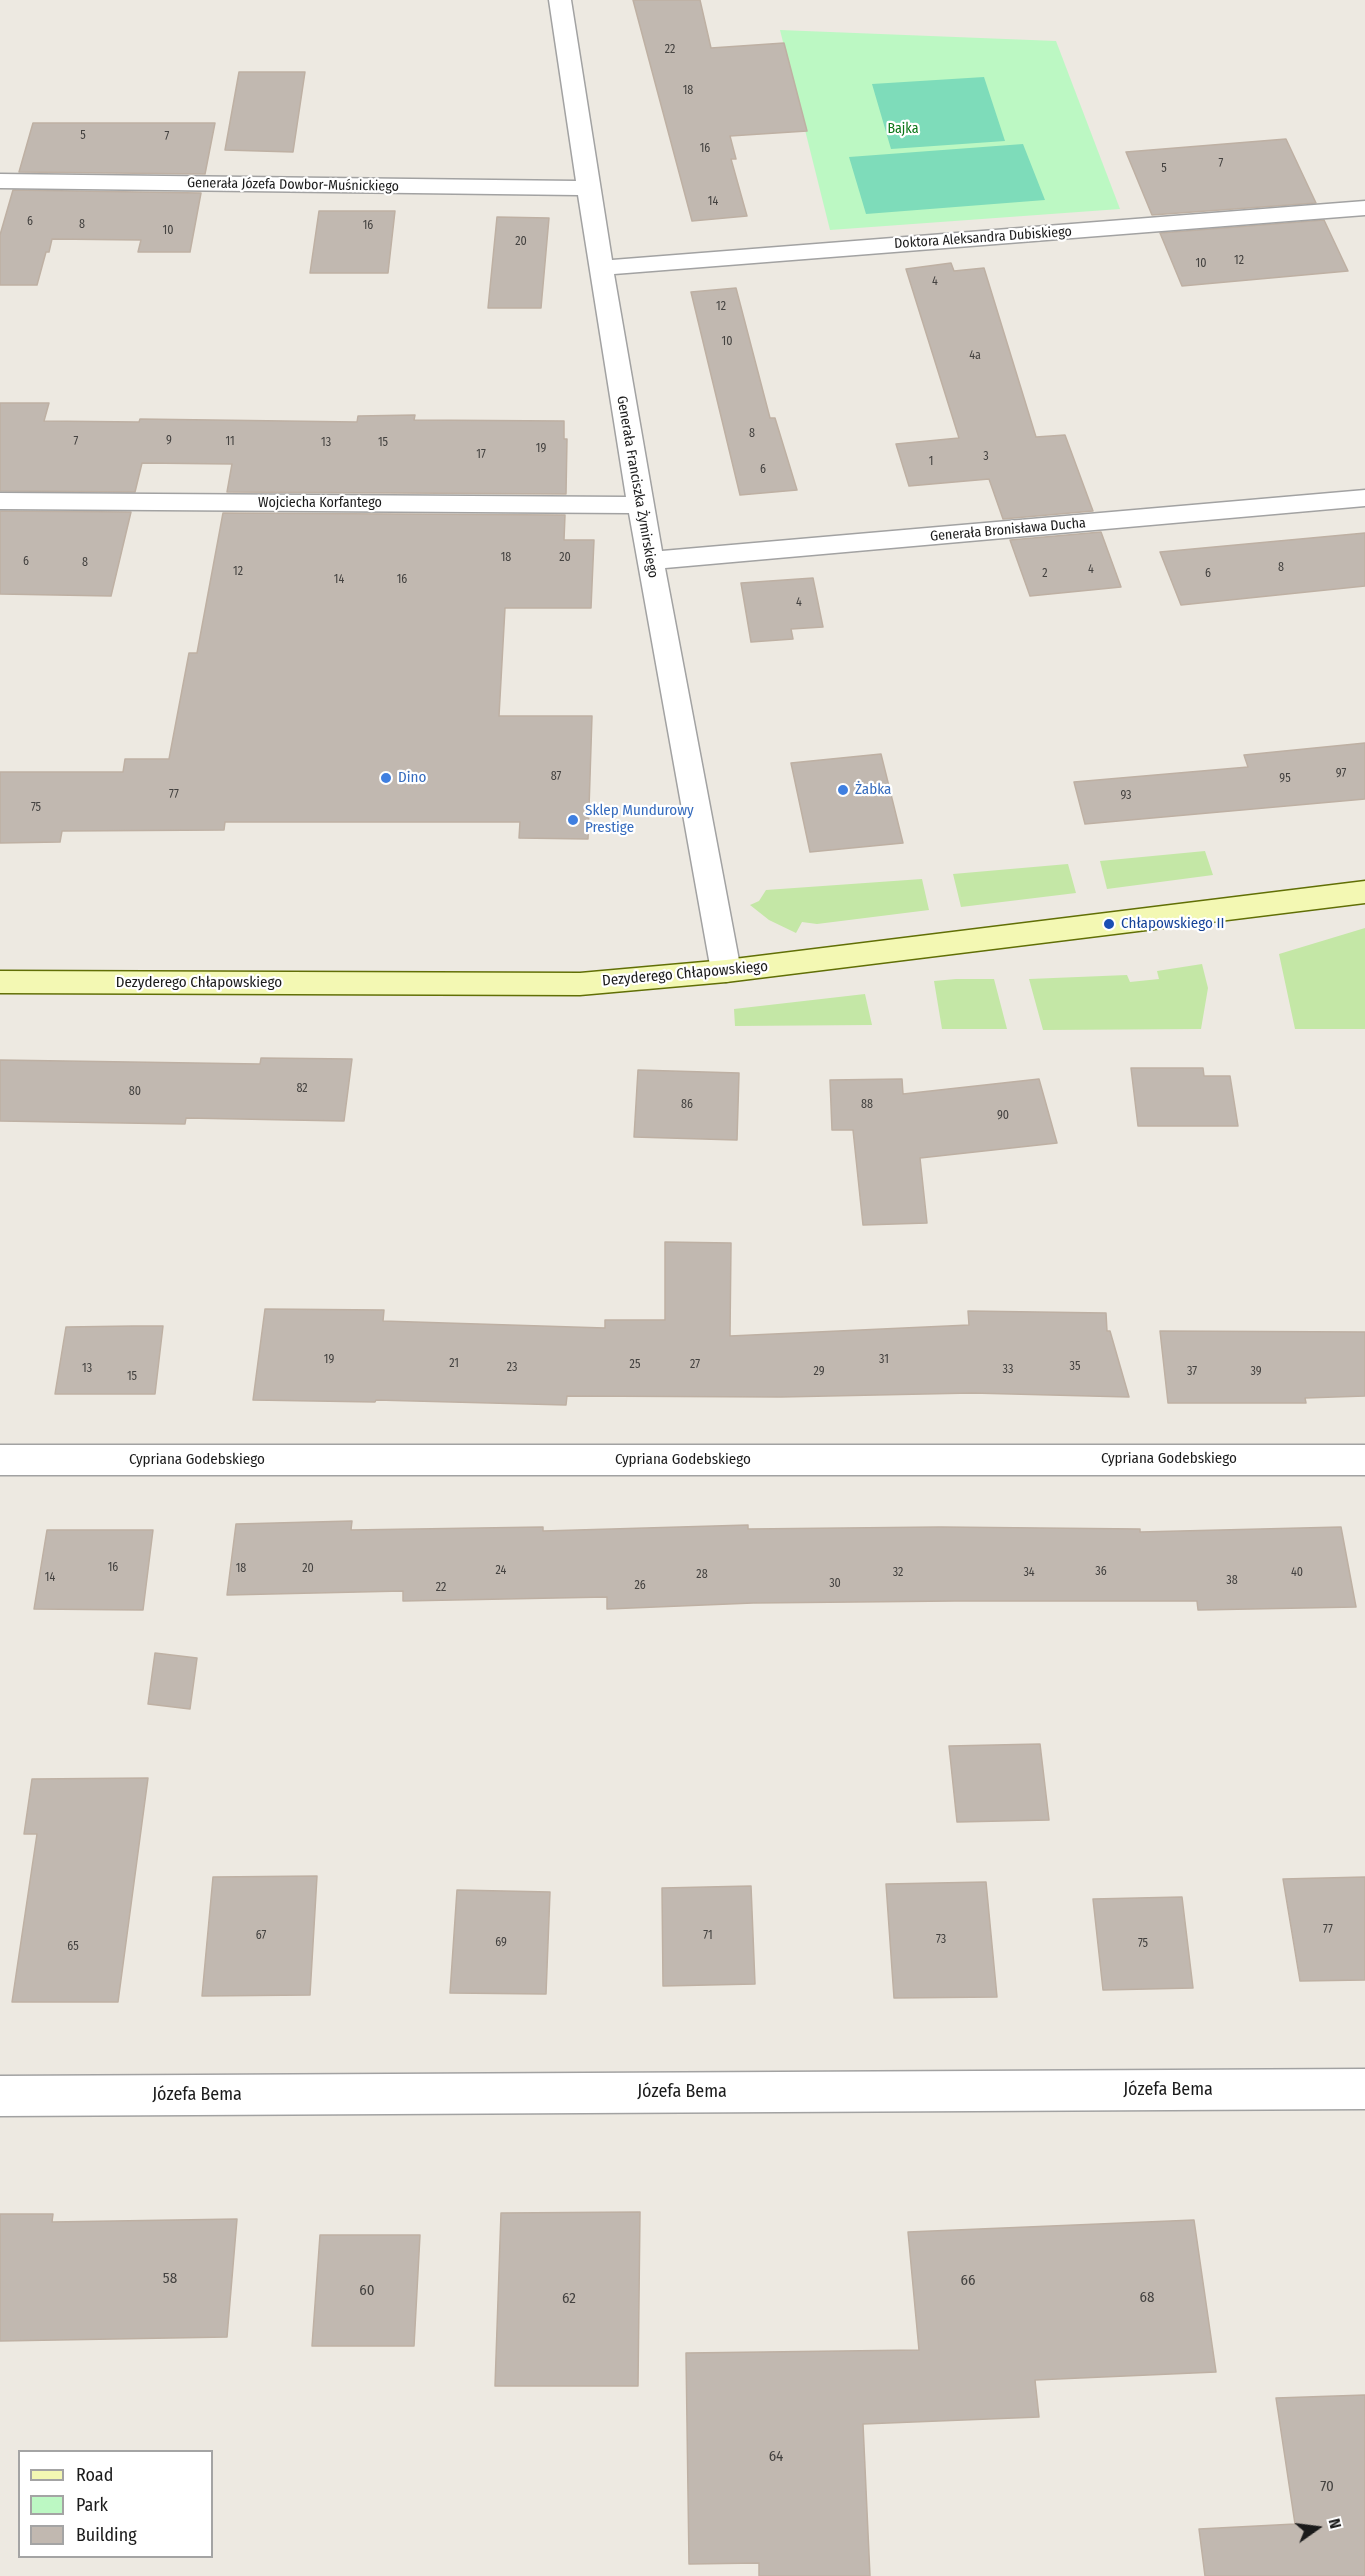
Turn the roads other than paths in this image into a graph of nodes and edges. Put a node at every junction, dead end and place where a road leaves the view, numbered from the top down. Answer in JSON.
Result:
{"nodes":[{"id":1,"x":560,"y":0,"type":"edge"},
{"id":2,"x":0,"y":181,"type":"edge"},
{"id":3,"x":587,"y":188,"type":"junction"},
{"id":4,"x":1365,"y":208,"type":"edge"},
{"id":5,"x":600,"y":268,"type":"junction"},
{"id":6,"x":1365,"y":498,"type":"edge"},
{"id":7,"x":0,"y":501,"type":"edge"},
{"id":8,"x":640,"y":506,"type":"junction"},
{"id":9,"x":650,"y":561,"type":"junction"},
{"id":10,"x":1365,"y":892,"type":"edge"},
{"id":11,"x":726,"y":971,"type":"junction"},
{"id":12,"x":0,"y":982,"type":"edge"},
{"id":13,"x":0,"y":1460,"type":"edge"},
{"id":14,"x":1365,"y":1461,"type":"edge"},
{"id":15,"x":1365,"y":2089,"type":"edge"},
{"id":16,"x":0,"y":2096,"type":"edge"}],
"edges":[{"from":1,"to":3,"type":"street","name":"Generała Franciszka Żymirskiego"},
{"from":2,"to":3,"type":"street","name":"Generała Józefa Dowbor-Muśnickiego"},
{"from":3,"to":5,"type":"street","name":"Generała Franciszka Żymirskiego"},
{"from":4,"to":5,"type":"street","name":"Doktora Aleksandra Dubiskiego"},
{"from":5,"to":8,"type":"street","name":"Generała Franciszka Żymirskiego"},
{"from":6,"to":9,"type":"street","name":"Generała Bronisława Ducha"},
{"from":7,"to":8,"type":"street","name":"Wojciecha Korfantego"},
{"from":8,"to":9,"type":"street","name":"Generała Franciszka Żymirskiego"},
{"from":9,"to":11,"type":"street","name":"Generała Franciszka Żymirskiego"},
{"from":10,"to":11,"type":"street","name":"Dezyderego Chłapowskiego"},
{"from":11,"to":12,"type":"street","name":"Dezyderego Chłapowskiego"},
{"from":13,"to":14,"type":"street","name":"Cypriana Godebskiego"},
{"from":15,"to":16,"type":"street","name":"Józefa Bema"}]}
